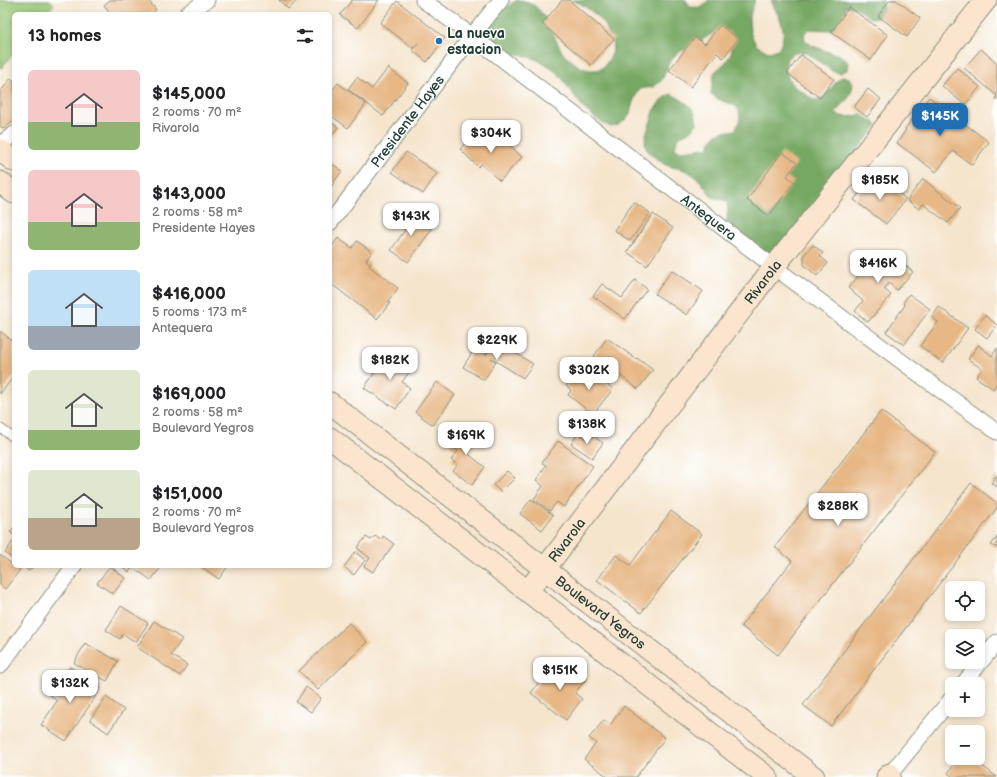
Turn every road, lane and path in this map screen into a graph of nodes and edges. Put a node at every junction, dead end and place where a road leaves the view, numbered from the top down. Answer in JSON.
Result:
{"nodes":[{"id":1,"x":207,"y":0,"type":"edge"},
{"id":2,"x":423,"y":0,"type":"edge"},
{"id":3,"x":501,"y":0,"type":"edge"},
{"id":4,"x":986,"y":0,"type":"edge"},
{"id":5,"x":190,"y":12,"type":"edge"},
{"id":6,"x":472,"y":36,"type":"junction"},
{"id":7,"x":12,"y":135,"type":"edge"},
{"id":8,"x":0,"y":144,"type":"edge"},
{"id":9,"x":0,"y":150,"type":"edge"},
{"id":10,"x":12,"y":159,"type":"edge"},
{"id":11,"x":0,"y":182,"type":"edge"},
{"id":12,"x":12,"y":191,"type":"edge"},
{"id":13,"x":332,"y":220,"type":"edge"},
{"id":14,"x":774,"y":267,"type":"junction"},
{"id":15,"x":332,"y":405,"type":"edge"},
{"id":16,"x":0,"y":428,"type":"edge"},
{"id":17,"x":997,"y":432,"type":"edge"},
{"id":18,"x":12,"y":437,"type":"edge"},
{"id":19,"x":332,"y":440,"type":"edge"},
{"id":20,"x":73,"y":568,"type":"edge"},
{"id":21,"x":544,"y":569,"type":"junction"},
{"id":22,"x":528,"y":591,"type":"junction"},
{"id":23,"x":997,"y":642,"type":"edge"},
{"id":24,"x":0,"y":666,"type":"edge"},
{"id":25,"x":969,"y":677,"type":"edge"},
{"id":26,"x":945,"y":707,"type":"edge"},
{"id":27,"x":889,"y":776,"type":"edge"},
{"id":28,"x":767,"y":777,"type":"edge"},
{"id":29,"x":814,"y":777,"type":"edge"}],
"edges":[{"from":1,"to":5,"type":"street"},
{"from":2,"to":6,"type":"street","name":"Antequera"},
{"from":3,"to":6,"type":"street","name":"Presidente Hayes"},
{"from":4,"to":14,"type":"street","name":"Rivarola"},
{"from":6,"to":13,"type":"street","name":"Presidente Hayes"},
{"from":6,"to":14,"type":"street","name":"Antequera"},
{"from":7,"to":8,"type":"street"},
{"from":9,"to":10,"type":"street"},
{"from":11,"to":12,"type":"street"},
{"from":14,"to":17,"type":"street","name":"Antequera"},
{"from":14,"to":21,"type":"street","name":"Rivarola"},
{"from":15,"to":21,"type":"street","name":"Boulevard Yegros"},
{"from":16,"to":18,"type":"lane"},
{"from":19,"to":22,"type":"street","name":"Boulevard Yegros"},
{"from":20,"to":24,"type":"street"},
{"from":21,"to":22,"type":"street","name":"Rivarola"},
{"from":21,"to":29,"type":"street","name":"Boulevard Yegros"},
{"from":22,"to":28,"type":"street","name":"Boulevard Yegros"},
{"from":23,"to":25,"type":"street"},
{"from":26,"to":27,"type":"street"}]}
